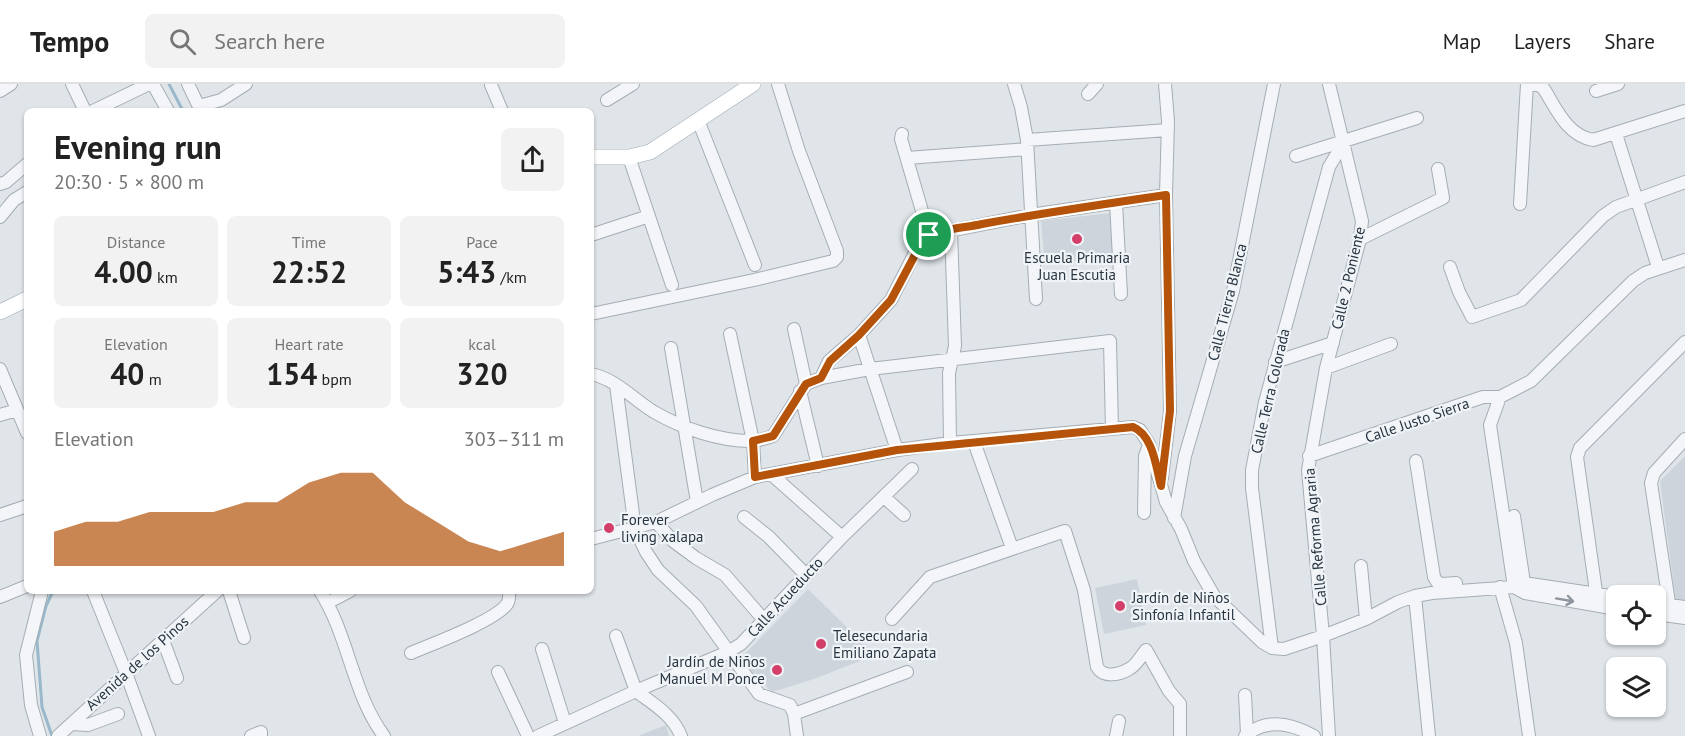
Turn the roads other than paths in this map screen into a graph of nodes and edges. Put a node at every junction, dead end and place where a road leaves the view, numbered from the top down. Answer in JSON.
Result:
{"nodes":[{"id":1,"x":11,"y":84,"type":"edge"},
{"id":2,"x":72,"y":84,"type":"edge"},
{"id":3,"x":151,"y":84,"type":"edge"},
{"id":4,"x":188,"y":84,"type":"edge"},
{"id":5,"x":246,"y":84,"type":"edge"},
{"id":6,"x":491,"y":84,"type":"edge"},
{"id":7,"x":633,"y":84,"type":"edge"},
{"id":8,"x":753,"y":84,"type":"edge"},
{"id":9,"x":778,"y":84,"type":"edge"},
{"id":10,"x":1014,"y":84,"type":"edge"},
{"id":11,"x":1097,"y":84,"type":"edge"},
{"id":12,"x":1166,"y":84,"type":"edge"},
{"id":13,"x":1274,"y":84,"type":"edge"},
{"id":14,"x":1329,"y":84,"type":"edge"},
{"id":15,"x":1618,"y":84,"type":"edge"},
{"id":16,"x":1527,"y":85,"type":"edge"},
{"id":17,"x":0,"y":90,"type":"edge"},
{"id":18,"x":1596,"y":91,"type":"dead end"},
{"id":19,"x":1088,"y":94,"type":"dead end"},
{"id":20,"x":607,"y":100,"type":"dead end"},
{"id":21,"x":84,"y":108,"type":"edge"},
{"id":22,"x":99,"y":108,"type":"edge"},
{"id":23,"x":166,"y":108,"type":"edge"},
{"id":24,"x":200,"y":108,"type":"edge"},
{"id":25,"x":501,"y":108,"type":"edge"},
{"id":26,"x":1685,"y":111,"type":"edge"},
{"id":27,"x":1417,"y":118,"type":"dead end"},
{"id":28,"x":698,"y":120,"type":"junction"},
{"id":29,"x":1168,"y":130,"type":"junction"},
{"id":30,"x":902,"y":134,"type":"dead end"},
{"id":31,"x":1616,"y":134,"type":"junction"},
{"id":32,"x":1344,"y":142,"type":"junction"},
{"id":33,"x":1027,"y":145,"type":"junction"},
{"id":34,"x":1296,"y":156,"type":"dead end"},
{"id":35,"x":594,"y":157,"type":"edge"},
{"id":36,"x":629,"y":157,"type":"junction"},
{"id":37,"x":907,"y":158,"type":"junction"},
{"id":38,"x":24,"y":167,"type":"edge"},
{"id":39,"x":1438,"y":169,"type":"dead end"},
{"id":40,"x":1685,"y":182,"type":"edge"},
{"id":41,"x":0,"y":184,"type":"edge"},
{"id":42,"x":24,"y":194,"type":"edge"},
{"id":43,"x":1166,"y":195,"type":"junction"},
{"id":44,"x":1636,"y":199,"type":"junction"},
{"id":45,"x":1116,"y":202,"type":"junction"},
{"id":46,"x":1520,"y":204,"type":"dead end"},
{"id":47,"x":1030,"y":215,"type":"junction"},
{"id":48,"x":649,"y":216,"type":"junction"},
{"id":49,"x":0,"y":217,"type":"edge"},
{"id":50,"x":951,"y":230,"type":"junction"},
{"id":51,"x":594,"y":234,"type":"edge"},
{"id":52,"x":929,"y":235,"type":"junction"},
{"id":53,"x":1360,"y":239,"type":"junction"},
{"id":54,"x":1685,"y":260,"type":"edge"},
{"id":55,"x":755,"y":265,"type":"dead end"},
{"id":56,"x":1450,"y":267,"type":"dead end"},
{"id":57,"x":1658,"y":267,"type":"junction"},
{"id":58,"x":672,"y":285,"type":"dead end"},
{"id":59,"x":1121,"y":294,"type":"dead end"},
{"id":60,"x":1036,"y":298,"type":"dead end"},
{"id":61,"x":24,"y":300,"type":"edge"},
{"id":62,"x":0,"y":312,"type":"edge"},
{"id":63,"x":594,"y":313,"type":"edge"},
{"id":64,"x":794,"y":329,"type":"dead end"},
{"id":65,"x":730,"y":334,"type":"dead end"},
{"id":66,"x":859,"y":335,"type":"junction"},
{"id":67,"x":1333,"y":343,"type":"junction"},
{"id":68,"x":1391,"y":344,"type":"dead end"},
{"id":69,"x":1685,"y":344,"type":"edge"},
{"id":70,"x":671,"y":348,"type":"dead end"},
{"id":71,"x":952,"y":359,"type":"junction"},
{"id":72,"x":1275,"y":362,"type":"junction"},
{"id":73,"x":1326,"y":368,"type":"junction"},
{"id":74,"x":0,"y":369,"type":"edge"},
{"id":75,"x":870,"y":369,"type":"junction"},
{"id":76,"x":594,"y":375,"type":"edge"},
{"id":77,"x":821,"y":378,"type":"junction"},
{"id":78,"x":616,"y":385,"type":"junction"},
{"id":79,"x":803,"y":388,"type":"junction"},
{"id":80,"x":1500,"y":397,"type":"junction"},
{"id":81,"x":17,"y":410,"type":"junction"},
{"id":82,"x":0,"y":415,"type":"edge"},
{"id":83,"x":24,"y":423,"type":"edge"},
{"id":84,"x":684,"y":426,"type":"junction"},
{"id":85,"x":1112,"y":429,"type":"junction"},
{"id":86,"x":1685,"y":439,"type":"edge"},
{"id":87,"x":753,"y":441,"type":"junction"},
{"id":88,"x":974,"y":442,"type":"junction"},
{"id":89,"x":950,"y":443,"type":"junction"},
{"id":90,"x":1149,"y":444,"type":"junction"},
{"id":91,"x":897,"y":450,"type":"junction"},
{"id":92,"x":1310,"y":456,"type":"junction"},
{"id":93,"x":1416,"y":461,"type":"dead end"},
{"id":94,"x":818,"y":466,"type":"junction"},
{"id":95,"x":912,"y":469,"type":"dead end"},
{"id":96,"x":771,"y":474,"type":"junction"},
{"id":97,"x":755,"y":477,"type":"junction"},
{"id":98,"x":1161,"y":486,"type":"junction"},
{"id":99,"x":884,"y":497,"type":"junction"},
{"id":100,"x":697,"y":502,"type":"junction"},
{"id":101,"x":24,"y":507,"type":"edge"},
{"id":102,"x":1144,"y":513,"type":"dead end"},
{"id":103,"x":0,"y":515,"type":"edge"},
{"id":104,"x":904,"y":515,"type":"dead end"},
{"id":105,"x":1514,"y":516,"type":"dead end"},
{"id":106,"x":744,"y":517,"type":"dead end"},
{"id":107,"x":1174,"y":518,"type":"junction"},
{"id":108,"x":656,"y":522,"type":"junction"},
{"id":109,"x":635,"y":529,"type":"junction"},
{"id":110,"x":842,"y":537,"type":"junction"},
{"id":111,"x":594,"y":538,"type":"edge"},
{"id":112,"x":1012,"y":548,"type":"junction"},
{"id":113,"x":1361,"y":566,"type":"dead end"},
{"id":114,"x":806,"y":575,"type":"junction"},
{"id":115,"x":1519,"y":585,"type":"junction"},
{"id":116,"x":24,"y":587,"type":"edge"},
{"id":117,"x":1500,"y":587,"type":"junction"},
{"id":118,"x":1478,"y":589,"type":"junction"},
{"id":119,"x":41,"y":594,"type":"edge"},
{"id":120,"x":94,"y":594,"type":"edge"},
{"id":121,"x":214,"y":594,"type":"edge"},
{"id":122,"x":230,"y":594,"type":"edge"},
{"id":123,"x":322,"y":594,"type":"edge"},
{"id":124,"x":344,"y":594,"type":"edge"},
{"id":125,"x":509,"y":596,"type":"edge"},
{"id":126,"x":1415,"y":596,"type":"junction"},
{"id":127,"x":0,"y":597,"type":"edge"},
{"id":128,"x":1606,"y":599,"type":"edge"},
{"id":129,"x":1598,"y":600,"type":"junction"},
{"id":130,"x":327,"y":603,"type":"junction"},
{"id":131,"x":1606,"y":604,"type":"edge"},
{"id":132,"x":1685,"y":607,"type":"edge"},
{"id":133,"x":1666,"y":609,"type":"edge"},
{"id":134,"x":1670,"y":611,"type":"junction"},
{"id":135,"x":1666,"y":612,"type":"edge"},
{"id":136,"x":1685,"y":618,"type":"edge"},
{"id":137,"x":892,"y":619,"type":"dead end"},
{"id":138,"x":1366,"y":619,"type":"junction"},
{"id":139,"x":764,"y":620,"type":"junction"},
{"id":140,"x":616,"y":636,"type":"dead end"},
{"id":141,"x":1323,"y":636,"type":"junction"},
{"id":142,"x":244,"y":638,"type":"dead end"},
{"id":143,"x":162,"y":640,"type":"junction"},
{"id":144,"x":1272,"y":648,"type":"junction"},
{"id":145,"x":542,"y":649,"type":"dead end"},
{"id":146,"x":728,"y":652,"type":"junction"},
{"id":147,"x":411,"y":653,"type":"dead end"},
{"id":148,"x":498,"y":672,"type":"dead end"},
{"id":149,"x":907,"y":672,"type":"dead end"},
{"id":150,"x":126,"y":673,"type":"junction"},
{"id":151,"x":177,"y":678,"type":"dead end"},
{"id":152,"x":636,"y":691,"type":"junction"},
{"id":153,"x":1245,"y":695,"type":"dead end"},
{"id":154,"x":118,"y":714,"type":"dead end"},
{"id":155,"x":794,"y":714,"type":"junction"},
{"id":156,"x":1119,"y":721,"type":"dead end"},
{"id":157,"x":565,"y":723,"type":"junction"},
{"id":158,"x":64,"y":732,"type":"edge"},
{"id":159,"x":1246,"y":735,"type":"edge"},
{"id":160,"x":40,"y":736,"type":"edge"},
{"id":161,"x":149,"y":736,"type":"edge"},
{"id":162,"x":384,"y":736,"type":"edge"},
{"id":163,"x":528,"y":736,"type":"edge"},
{"id":164,"x":538,"y":736,"type":"edge"},
{"id":165,"x":681,"y":736,"type":"edge"},
{"id":166,"x":797,"y":736,"type":"edge"},
{"id":167,"x":1116,"y":736,"type":"edge"},
{"id":168,"x":1180,"y":736,"type":"edge"},
{"id":169,"x":1314,"y":736,"type":"edge"},
{"id":170,"x":1329,"y":736,"type":"edge"},
{"id":171,"x":1429,"y":736,"type":"edge"},
{"id":172,"x":1530,"y":736,"type":"edge"}],
"edges":[{"from":1,"to":17,"type":"street"},
{"from":2,"to":21,"type":"street"},
{"from":3,"to":22,"type":"street"},
{"from":3,"to":23,"type":"street"},
{"from":4,"to":24,"type":"street"},
{"from":5,"to":24,"type":"street"},
{"from":6,"to":25,"type":"street"},
{"from":7,"to":20,"type":"street"},
{"from":8,"to":28,"type":"main road"},
{"from":9,"to":63,"type":"street"},
{"from":10,"to":33,"type":"street"},
{"from":11,"to":19,"type":"street"},
{"from":12,"to":29,"type":"street"},
{"from":13,"to":107,"type":"street","name":"Calle Tierra Blanca"},
{"from":14,"to":32,"type":"street","name":"Calle 2 Poniente"},
{"from":15,"to":18,"type":"street"},
{"from":16,"to":31,"type":"street"},
{"from":16,"to":46,"type":"street"},
{"from":26,"to":31,"type":"street"},
{"from":27,"to":32,"type":"street"},
{"from":28,"to":36,"type":"main road"},
{"from":28,"to":55,"type":"street"},
{"from":29,"to":33,"type":"street"},
{"from":29,"to":43,"type":"street"},
{"from":30,"to":37,"type":"street"},
{"from":31,"to":44,"type":"street"},
{"from":32,"to":34,"type":"street"},
{"from":32,"to":53,"type":"street","name":"Calle 2 Poniente"},
{"from":32,"to":72,"type":"street","name":"Calle Terra Colorada"},
{"from":33,"to":37,"type":"street"},
{"from":33,"to":47,"type":"street"},
{"from":35,"to":36,"type":"main road"},
{"from":36,"to":48,"type":"street"},
{"from":37,"to":52,"type":"street"},
{"from":38,"to":41,"type":"street"},
{"from":39,"to":53,"type":"street"},
{"from":40,"to":44,"type":"street"},
{"from":42,"to":49,"type":"street"},
{"from":43,"to":45,"type":"street"},
{"from":43,"to":98,"type":"street"},
{"from":44,"to":56,"type":"street"},
{"from":44,"to":57,"type":"street"},
{"from":45,"to":47,"type":"street"},
{"from":45,"to":59,"type":"street"},
{"from":47,"to":50,"type":"street"},
{"from":47,"to":60,"type":"street"},
{"from":48,"to":51,"type":"street"},
{"from":48,"to":58,"type":"street"},
{"from":50,"to":52,"type":"street"},
{"from":50,"to":71,"type":"street"},
{"from":52,"to":66,"type":"street"},
{"from":53,"to":67,"type":"street","name":"Calle 2 Poniente"},
{"from":54,"to":57,"type":"street","name":"Calle Justo Sierra"},
{"from":57,"to":80,"type":"street","name":"Calle Justo Sierra"},
{"from":61,"to":62,"type":"main road"},
{"from":64,"to":79,"type":"street"},
{"from":65,"to":87,"type":"street"},
{"from":66,"to":75,"type":"street"},
{"from":66,"to":77,"type":"street"},
{"from":67,"to":72,"type":"street"},
{"from":67,"to":73,"type":"street","name":"Calle 2 Poniente"},
{"from":68,"to":73,"type":"street"},
{"from":69,"to":129,"type":"street"},
{"from":70,"to":84,"type":"street"},
{"from":71,"to":75,"type":"street"},
{"from":71,"to":85,"type":"street"},
{"from":71,"to":89,"type":"street"},
{"from":72,"to":144,"type":"street","name":"Calle Terra Colorada"},
{"from":73,"to":92,"type":"street","name":"Calle Reforma Agraria"},
{"from":74,"to":81,"type":"street"},
{"from":75,"to":77,"type":"street"},
{"from":75,"to":91,"type":"street"},
{"from":76,"to":78,"type":"street"},
{"from":77,"to":79,"type":"street"},
{"from":78,"to":84,"type":"street"},
{"from":78,"to":109,"type":"street"},
{"from":79,"to":87,"type":"street"},
{"from":79,"to":94,"type":"street"},
{"from":80,"to":92,"type":"street","name":"Calle Justo Sierra"},
{"from":80,"to":115,"type":"street"},
{"from":81,"to":82,"type":"street"},
{"from":81,"to":83,"type":"street"},
{"from":84,"to":87,"type":"street"},
{"from":84,"to":100,"type":"street"},
{"from":85,"to":88,"type":"street"},
{"from":85,"to":90,"type":"street"},
{"from":86,"to":134,"type":"street"},
{"from":87,"to":97,"type":"street"},
{"from":88,"to":89,"type":"street"},
{"from":88,"to":112,"type":"street"},
{"from":89,"to":91,"type":"street"},
{"from":90,"to":98,"type":"street"},
{"from":90,"to":102,"type":"street"},
{"from":91,"to":94,"type":"street"},
{"from":92,"to":141,"type":"street","name":"Calle Reforma Agraria"},
{"from":93,"to":118,"type":"street"},
{"from":94,"to":96,"type":"street"},
{"from":95,"to":99,"type":"street","name":"Calle Acueducto"},
{"from":96,"to":97,"type":"street"},
{"from":96,"to":110,"type":"street"},
{"from":97,"to":100,"type":"street"},
{"from":98,"to":107,"type":"street"},
{"from":99,"to":104,"type":"street"},
{"from":99,"to":110,"type":"street","name":"Calle Acueducto"},
{"from":100,"to":108,"type":"street"},
{"from":101,"to":103,"type":"street"},
{"from":105,"to":115,"type":"street"},
{"from":106,"to":114,"type":"street"},
{"from":107,"to":144,"type":"street"},
{"from":108,"to":109,"type":"street"},
{"from":108,"to":139,"type":"street"},
{"from":109,"to":111,"type":"street"},
{"from":109,"to":146,"type":"street"},
{"from":110,"to":114,"type":"street","name":"Calle Acueducto"},
{"from":112,"to":137,"type":"street"},
{"from":112,"to":168,"type":"street"},
{"from":113,"to":138,"type":"street"},
{"from":114,"to":139,"type":"street","name":"Calle Acueducto"},
{"from":115,"to":117,"type":"street"},
{"from":115,"to":129,"type":"street"},
{"from":116,"to":127,"type":"street"},
{"from":117,"to":118,"type":"street"},
{"from":117,"to":172,"type":"street"},
{"from":118,"to":126,"type":"street"},
{"from":119,"to":160,"type":"street"},
{"from":120,"to":150,"type":"street"},
{"from":121,"to":143,"type":"street","name":"Avenida de los Pinos"},
{"from":122,"to":142,"type":"street"},
{"from":123,"to":130,"type":"street"},
{"from":124,"to":130,"type":"street"},
{"from":125,"to":147,"type":"street"},
{"from":126,"to":138,"type":"street"},
{"from":126,"to":171,"type":"street"},
{"from":128,"to":129,"type":"street"},
{"from":129,"to":131,"type":"street"},
{"from":130,"to":162,"type":"street"},
{"from":132,"to":134,"type":"street"},
{"from":133,"to":134,"type":"street"},
{"from":134,"to":135,"type":"street"},
{"from":134,"to":136,"type":"street"},
{"from":138,"to":141,"type":"street"},
{"from":139,"to":146,"type":"street","name":"Calle Acueducto"},
{"from":140,"to":152,"type":"street"},
{"from":141,"to":144,"type":"street"},
{"from":141,"to":170,"type":"street","name":"Calle Reforma Agraria"},
{"from":143,"to":150,"type":"street","name":"Avenida de los Pinos"},
{"from":143,"to":151,"type":"street"},
{"from":145,"to":157,"type":"street"},
{"from":146,"to":152,"type":"street","name":"Calle Acueducto"},
{"from":146,"to":155,"type":"street"},
{"from":148,"to":163,"type":"street"},
{"from":149,"to":155,"type":"street"},
{"from":150,"to":158,"type":"street","name":"Avenida de los Pinos"},
{"from":150,"to":161,"type":"street"},
{"from":152,"to":157,"type":"street","name":"Calle Acueducto"},
{"from":152,"to":165,"type":"street"},
{"from":153,"to":159,"type":"street"},
{"from":154,"to":158,"type":"street"},
{"from":155,"to":166,"type":"street"},
{"from":156,"to":167,"type":"street"},
{"from":157,"to":164,"type":"street","name":"Calle Acueducto"},
{"from":159,"to":169,"type":"street"}]}
